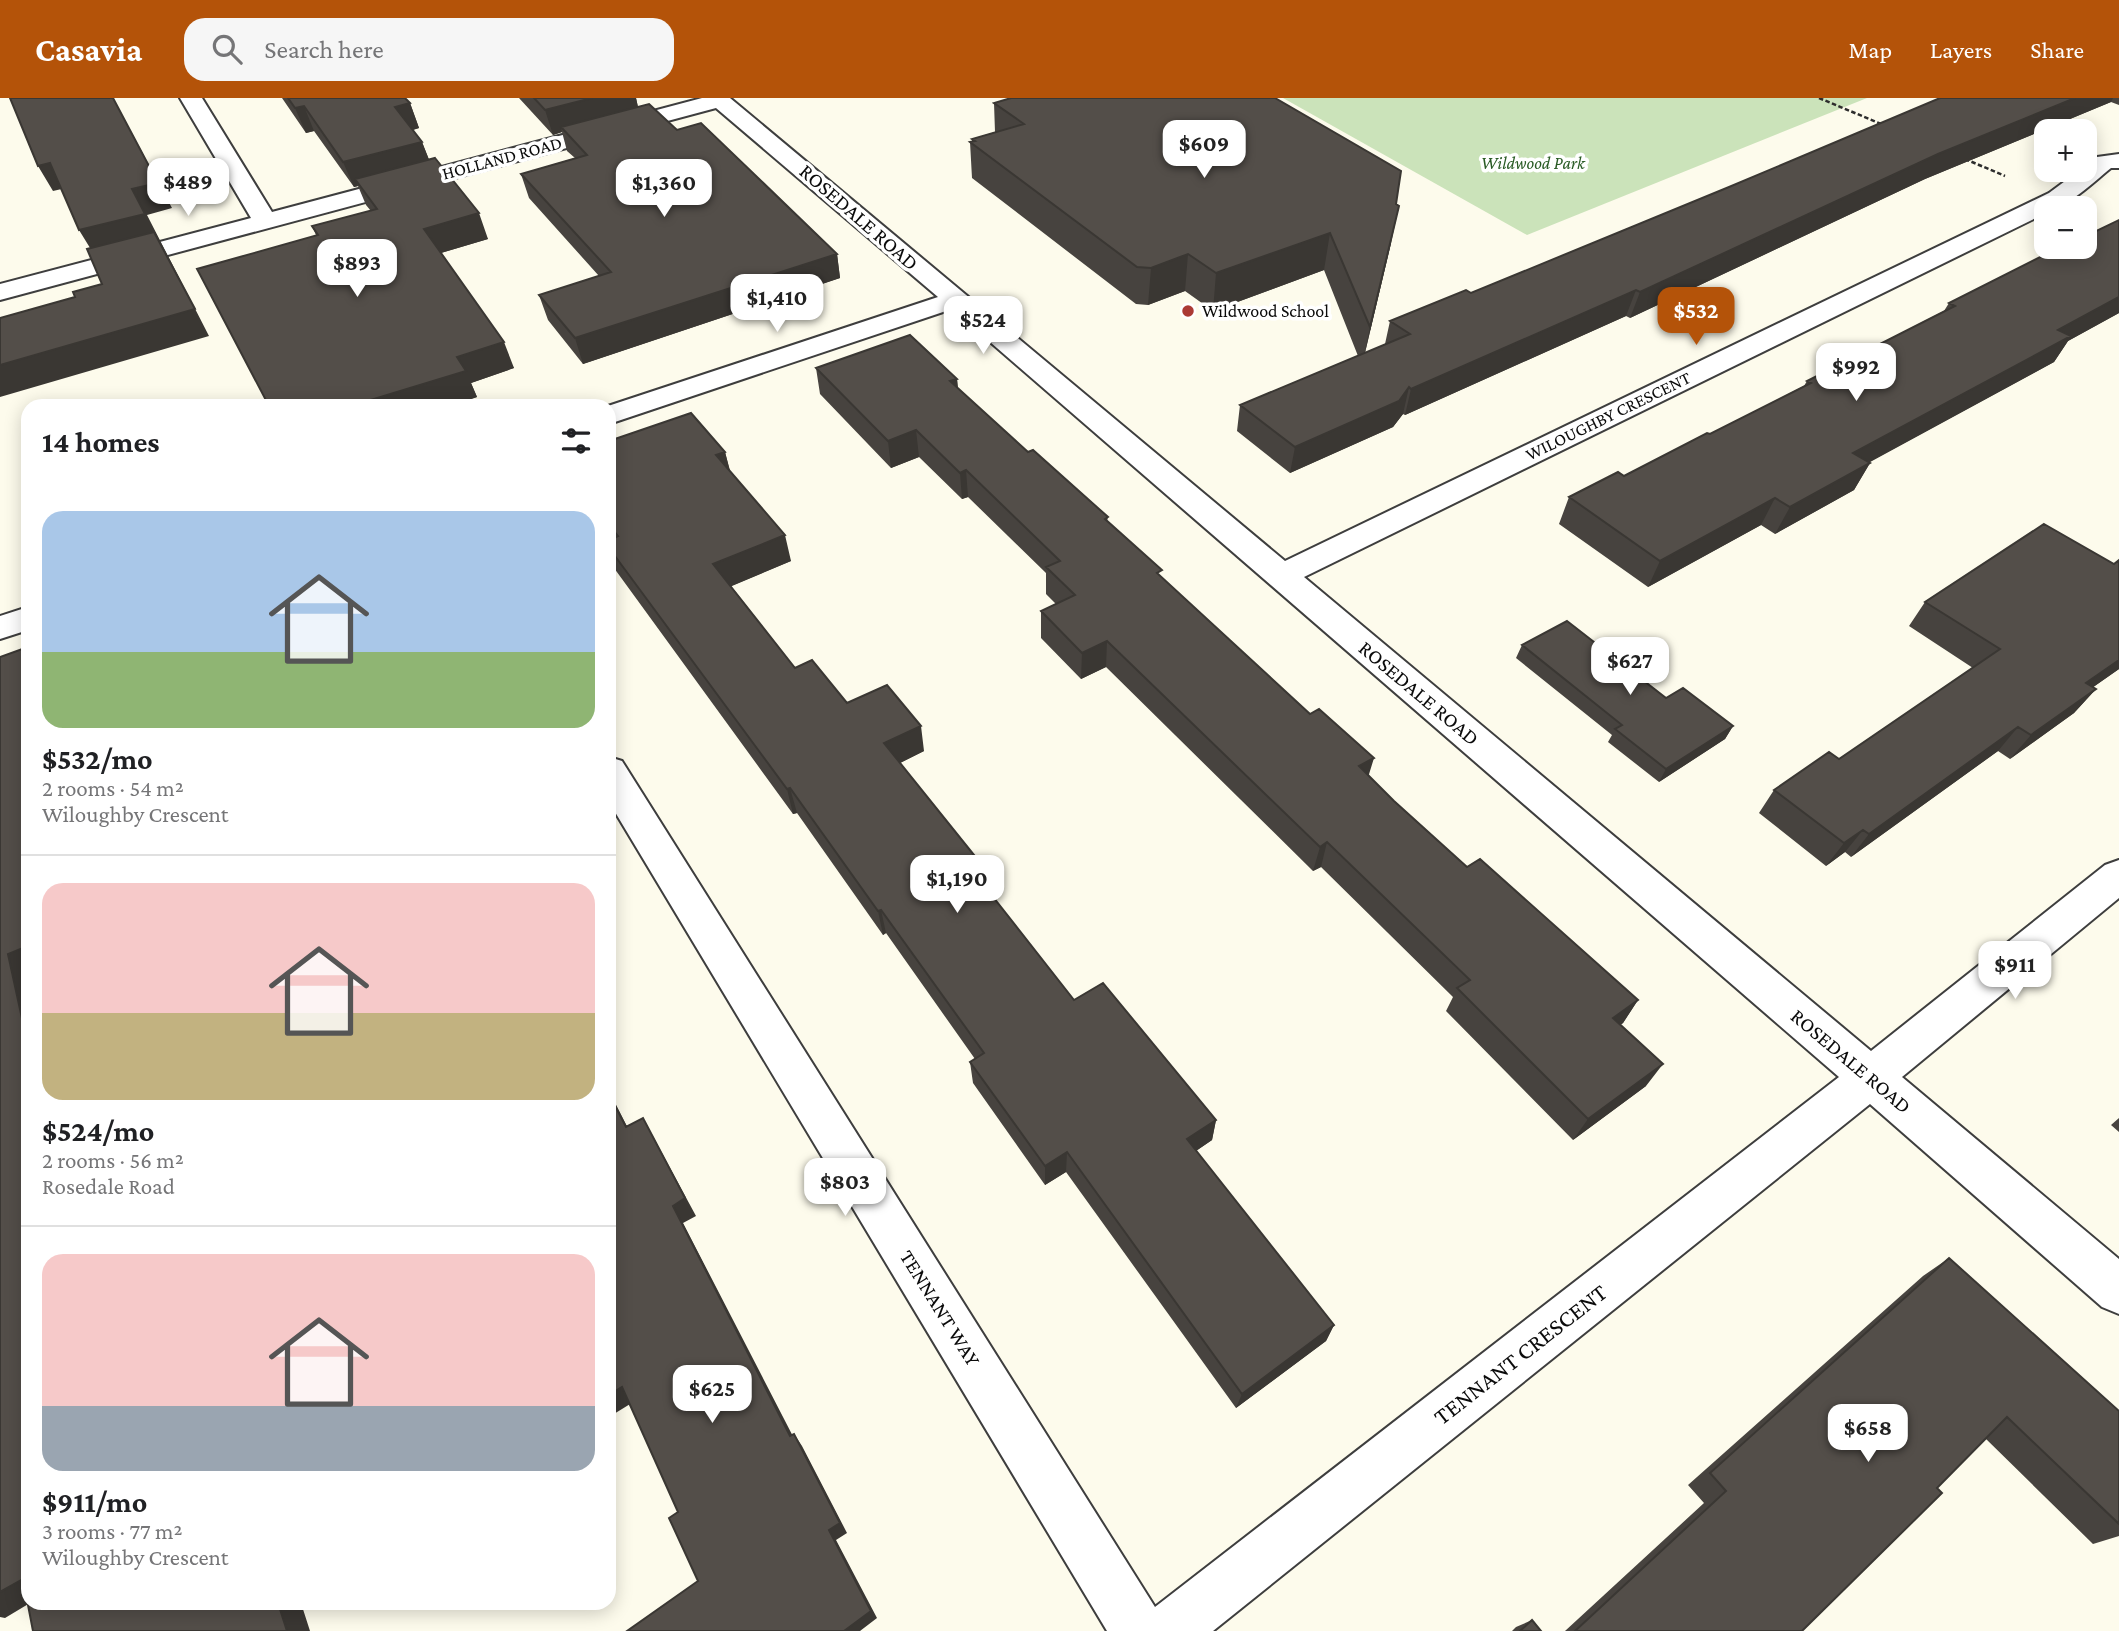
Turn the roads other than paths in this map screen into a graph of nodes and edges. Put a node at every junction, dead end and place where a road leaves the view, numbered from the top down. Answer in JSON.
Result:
{"nodes":[{"id":1,"x":191,"y":98,"type":"edge"},
{"id":2,"x":718,"y":99,"type":"edge"},
{"id":3,"x":2119,"y":161,"type":"edge"},
{"id":4,"x":265,"y":221,"type":"junction"},
{"id":5,"x":0,"y":292,"type":"edge"},
{"id":6,"x":954,"y":300,"type":"junction"},
{"id":7,"x":616,"y":413,"type":"edge"},
{"id":8,"x":1282,"y":575,"type":"junction"},
{"id":9,"x":21,"y":620,"type":"edge"},
{"id":10,"x":0,"y":628,"type":"edge"},
{"id":11,"x":616,"y":782,"type":"edge"},
{"id":12,"x":2119,"y":876,"type":"edge"},
{"id":13,"x":1871,"y":1077,"type":"junction"},
{"id":14,"x":2119,"y":1290,"type":"edge"},
{"id":15,"x":1138,"y":1631,"type":"edge"},
{"id":16,"x":1170,"y":1631,"type":"edge"}],
"edges":[{"from":1,"to":4,"type":"street"},
{"from":2,"to":4,"type":"street","name":"HOLLAND ROAD"},
{"from":2,"to":6,"type":"street","name":"ROSEDALE ROAD"},
{"from":3,"to":8,"type":"street","name":"WILOUGHBY CRESCENT"},
{"from":4,"to":5,"type":"street","name":"HOLLAND ROAD"},
{"from":6,"to":7,"type":"street"},
{"from":6,"to":8,"type":"street","name":"ROSEDALE ROAD"},
{"from":8,"to":13,"type":"street","name":"ROSEDALE ROAD"},
{"from":9,"to":10,"type":"street"},
{"from":11,"to":15,"type":"street","name":"TENNANT WAY"},
{"from":12,"to":13,"type":"street"},
{"from":13,"to":14,"type":"street","name":"ROSEDALE ROAD"},
{"from":13,"to":16,"type":"street","name":"TENNANT CRESCENT"}]}
